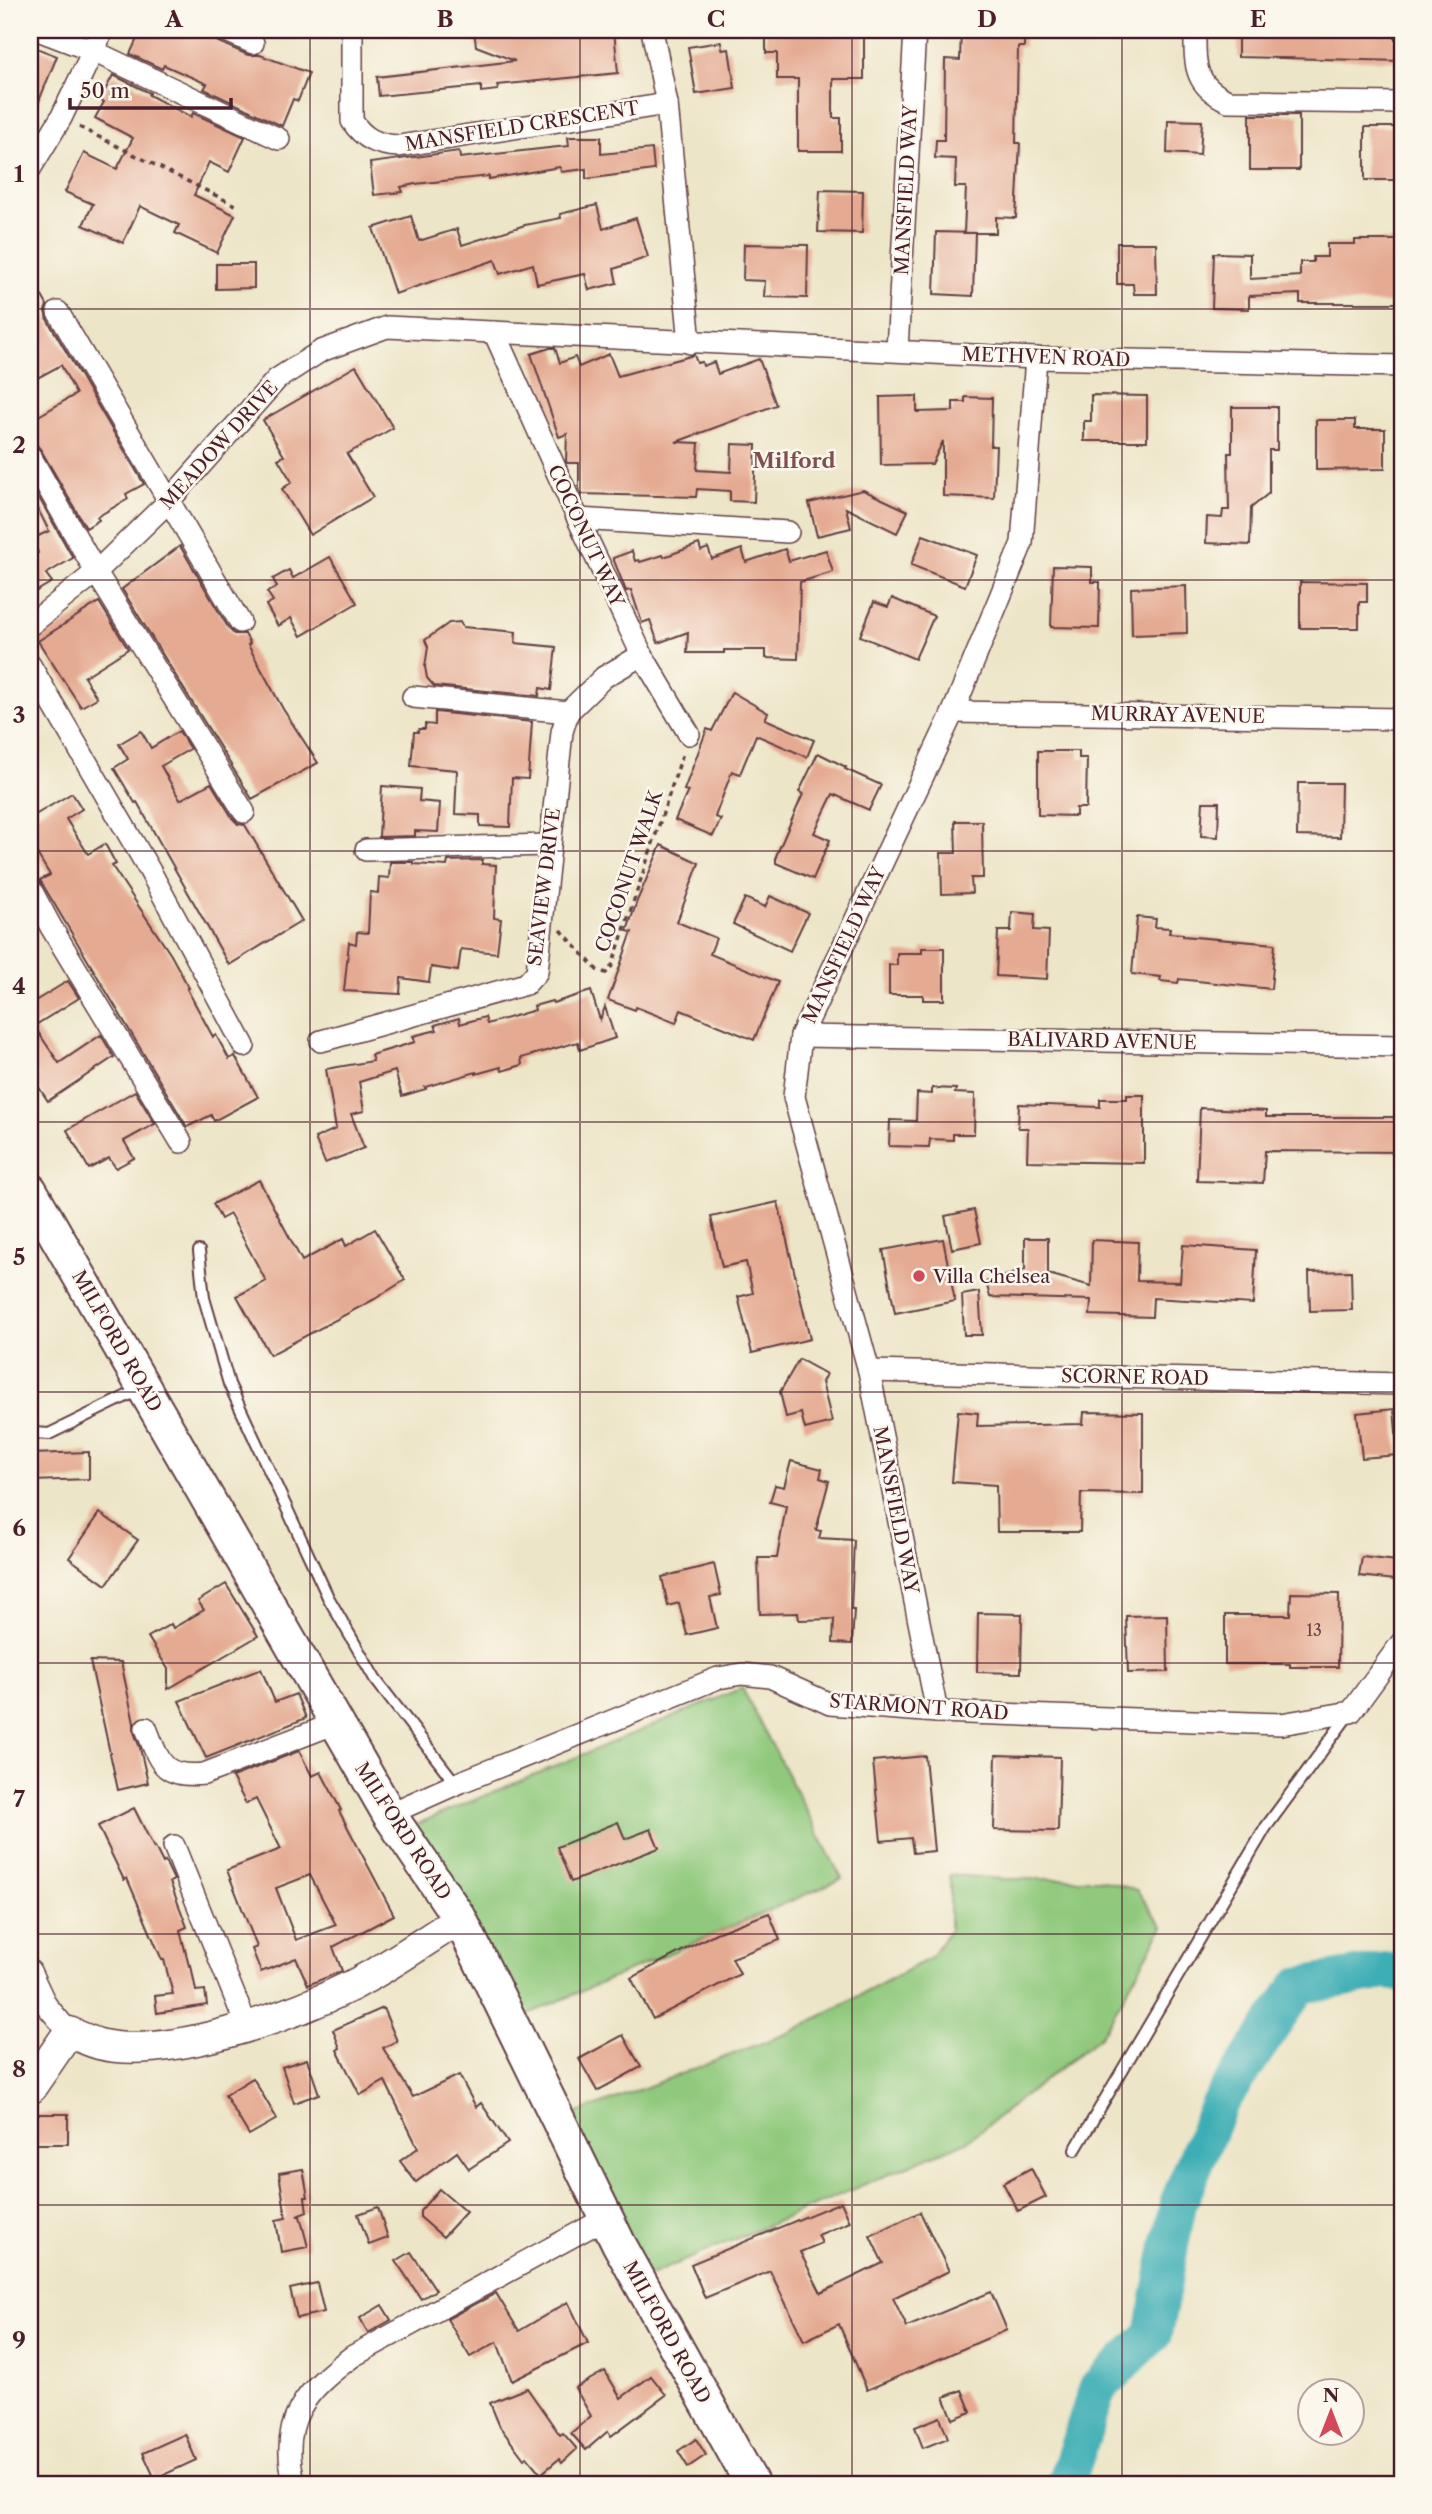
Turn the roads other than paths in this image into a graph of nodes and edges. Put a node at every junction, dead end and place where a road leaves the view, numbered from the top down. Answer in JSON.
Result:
{"nodes":[{"id":1,"x":38,"y":30,"type":"edge"},
{"id":2,"x":103,"y":30,"type":"edge"},
{"id":3,"x":225,"y":30,"type":"edge"},
{"id":4,"x":352,"y":30,"type":"edge"},
{"id":5,"x":652,"y":30,"type":"edge"},
{"id":6,"x":915,"y":30,"type":"edge"},
{"id":7,"x":1195,"y":30,"type":"edge"},
{"id":8,"x":253,"y":43,"type":"dead end"},
{"id":9,"x":93,"y":51,"type":"junction"},
{"id":10,"x":1402,"y":103,"type":"edge"},
{"id":11,"x":667,"y":104,"type":"junction"},
{"id":12,"x":279,"y":139,"type":"dead end"},
{"id":13,"x":30,"y":169,"type":"edge"},
{"id":14,"x":58,"y":312,"type":"dead end"},
{"id":15,"x":494,"y":332,"type":"junction"},
{"id":16,"x":690,"y":343,"type":"junction"},
{"id":17,"x":897,"y":350,"type":"junction"},
{"id":18,"x":1037,"y":358,"type":"junction"},
{"id":19,"x":1402,"y":366,"type":"edge"},
{"id":20,"x":30,"y":456,"type":"edge"},
{"id":21,"x":169,"y":502,"type":"junction"},
{"id":22,"x":578,"y":520,"type":"junction"},
{"id":23,"x":788,"y":532,"type":"dead end"},
{"id":24,"x":96,"y":572,"type":"junction"},
{"id":25,"x":240,"y":622,"type":"dead end"},
{"id":26,"x":30,"y":625,"type":"edge"},
{"id":27,"x":642,"y":655,"type":"junction"},
{"id":28,"x":30,"y":665,"type":"edge"},
{"id":29,"x":413,"y":697,"type":"dead end"},
{"id":30,"x":568,"y":712,"type":"junction"},
{"id":31,"x":953,"y":712,"type":"junction"},
{"id":32,"x":1402,"y":719,"type":"edge"},
{"id":33,"x":689,"y":734,"type":"road end"},
{"id":34,"x":244,"y":812,"type":"dead end"},
{"id":35,"x":549,"y":845,"type":"junction"},
{"id":36,"x":366,"y":850,"type":"dead end"},
{"id":37,"x":30,"y":888,"type":"edge"},
{"id":38,"x":801,"y":1037,"type":"junction"},
{"id":39,"x":321,"y":1041,"type":"dead end"},
{"id":40,"x":244,"y":1046,"type":"dead end"},
{"id":41,"x":1402,"y":1046,"type":"edge"},
{"id":42,"x":181,"y":1142,"type":"dead end"},
{"id":43,"x":30,"y":1190,"type":"edge"},
{"id":44,"x":199,"y":1251,"type":"dead end"},
{"id":45,"x":869,"y":1370,"type":"junction"},
{"id":46,"x":1402,"y":1384,"type":"edge"},
{"id":47,"x":143,"y":1388,"type":"junction"},
{"id":48,"x":30,"y":1425,"type":"edge"},
{"id":49,"x":1402,"y":1642,"type":"edge"},
{"id":50,"x":937,"y":1712,"type":"junction"},
{"id":51,"x":1351,"y":1712,"type":"junction"},
{"id":52,"x":336,"y":1723,"type":"junction"},
{"id":53,"x":146,"y":1728,"type":"dead end"},
{"id":54,"x":456,"y":1784,"type":"junction"},
{"id":55,"x":389,"y":1814,"type":"junction"},
{"id":56,"x":174,"y":1846,"type":"dead end"},
{"id":57,"x":460,"y":1919,"type":"junction"},
{"id":58,"x":30,"y":1971,"type":"edge"},
{"id":59,"x":247,"y":2027,"type":"junction"},
{"id":60,"x":69,"y":2032,"type":"junction"},
{"id":61,"x":30,"y":2089,"type":"edge"},
{"id":62,"x":1075,"y":2150,"type":"dead end"},
{"id":63,"x":606,"y":2218,"type":"junction"},
{"id":64,"x":294,"y":2482,"type":"dead end"},
{"id":65,"x":752,"y":2484,"type":"edge"}],
"edges":[{"from":1,"to":9,"type":"street"},
{"from":2,"to":9,"type":"street"},
{"from":3,"to":8,"type":"street"},
{"from":4,"to":11,"type":"street","name":"MANSFIELD CRESCENT"},
{"from":5,"to":11,"type":"street"},
{"from":6,"to":17,"type":"street","name":"MANSFIELD WAY"},
{"from":7,"to":10,"type":"street"},
{"from":9,"to":12,"type":"street"},
{"from":9,"to":13,"type":"street"},
{"from":11,"to":16,"type":"street"},
{"from":14,"to":21,"type":"street"},
{"from":15,"to":16,"type":"street","name":"MEADOW DRIVE"},
{"from":15,"to":21,"type":"street","name":"MEADOW DRIVE"},
{"from":15,"to":22,"type":"street","name":"COCONUT WAY"},
{"from":16,"to":17,"type":"street","name":"METHVEN ROAD"},
{"from":17,"to":18,"type":"street","name":"METHVEN ROAD"},
{"from":18,"to":19,"type":"street","name":"METHVEN ROAD"},
{"from":18,"to":31,"type":"street","name":"MANSFIELD WAY"},
{"from":20,"to":24,"type":"street"},
{"from":21,"to":24,"type":"street","name":"MEADOW DRIVE"},
{"from":21,"to":25,"type":"street"},
{"from":22,"to":23,"type":"street"},
{"from":22,"to":27,"type":"street","name":"COCONUT WAY"},
{"from":24,"to":26,"type":"street","name":"MEADOW DRIVE"},
{"from":24,"to":34,"type":"street"},
{"from":27,"to":30,"type":"street"},
{"from":27,"to":33,"type":"street","name":"COCONUT WAY"},
{"from":28,"to":40,"type":"street"},
{"from":29,"to":30,"type":"street"},
{"from":30,"to":35,"type":"street","name":"SEAVIEW DRIVE"},
{"from":31,"to":32,"type":"street","name":"MURRAY AVENUE"},
{"from":31,"to":38,"type":"street","name":"MANSFIELD WAY"},
{"from":35,"to":36,"type":"street"},
{"from":35,"to":39,"type":"street","name":"SEAVIEW DRIVE"},
{"from":37,"to":42,"type":"street"},
{"from":38,"to":41,"type":"street","name":"BALIVARD AVENUE"},
{"from":38,"to":45,"type":"street","name":"MANSFIELD WAY"},
{"from":43,"to":47,"type":"main road","name":"MILFORD ROAD"},
{"from":44,"to":54,"type":"lane"},
{"from":45,"to":46,"type":"street","name":"SCORNE ROAD"},
{"from":45,"to":50,"type":"street","name":"MANSFIELD WAY"},
{"from":47,"to":48,"type":"lane"},
{"from":47,"to":52,"type":"main road","name":"MILFORD ROAD"},
{"from":49,"to":51,"type":"street"},
{"from":50,"to":51,"type":"street","name":"STARMONT ROAD"},
{"from":50,"to":54,"type":"street","name":"STARMONT ROAD"},
{"from":51,"to":62,"type":"lane"},
{"from":52,"to":53,"type":"street"},
{"from":52,"to":55,"type":"main road","name":"MILFORD ROAD"},
{"from":54,"to":55,"type":"street","name":"STARMONT ROAD"},
{"from":55,"to":57,"type":"main road","name":"MILFORD ROAD"},
{"from":56,"to":59,"type":"street"},
{"from":57,"to":59,"type":"street"},
{"from":57,"to":63,"type":"main road","name":"MILFORD ROAD"},
{"from":58,"to":60,"type":"street"},
{"from":59,"to":60,"type":"street"},
{"from":60,"to":61,"type":"street"},
{"from":63,"to":64,"type":"street"},
{"from":63,"to":65,"type":"main road","name":"MILFORD ROAD"}]}
